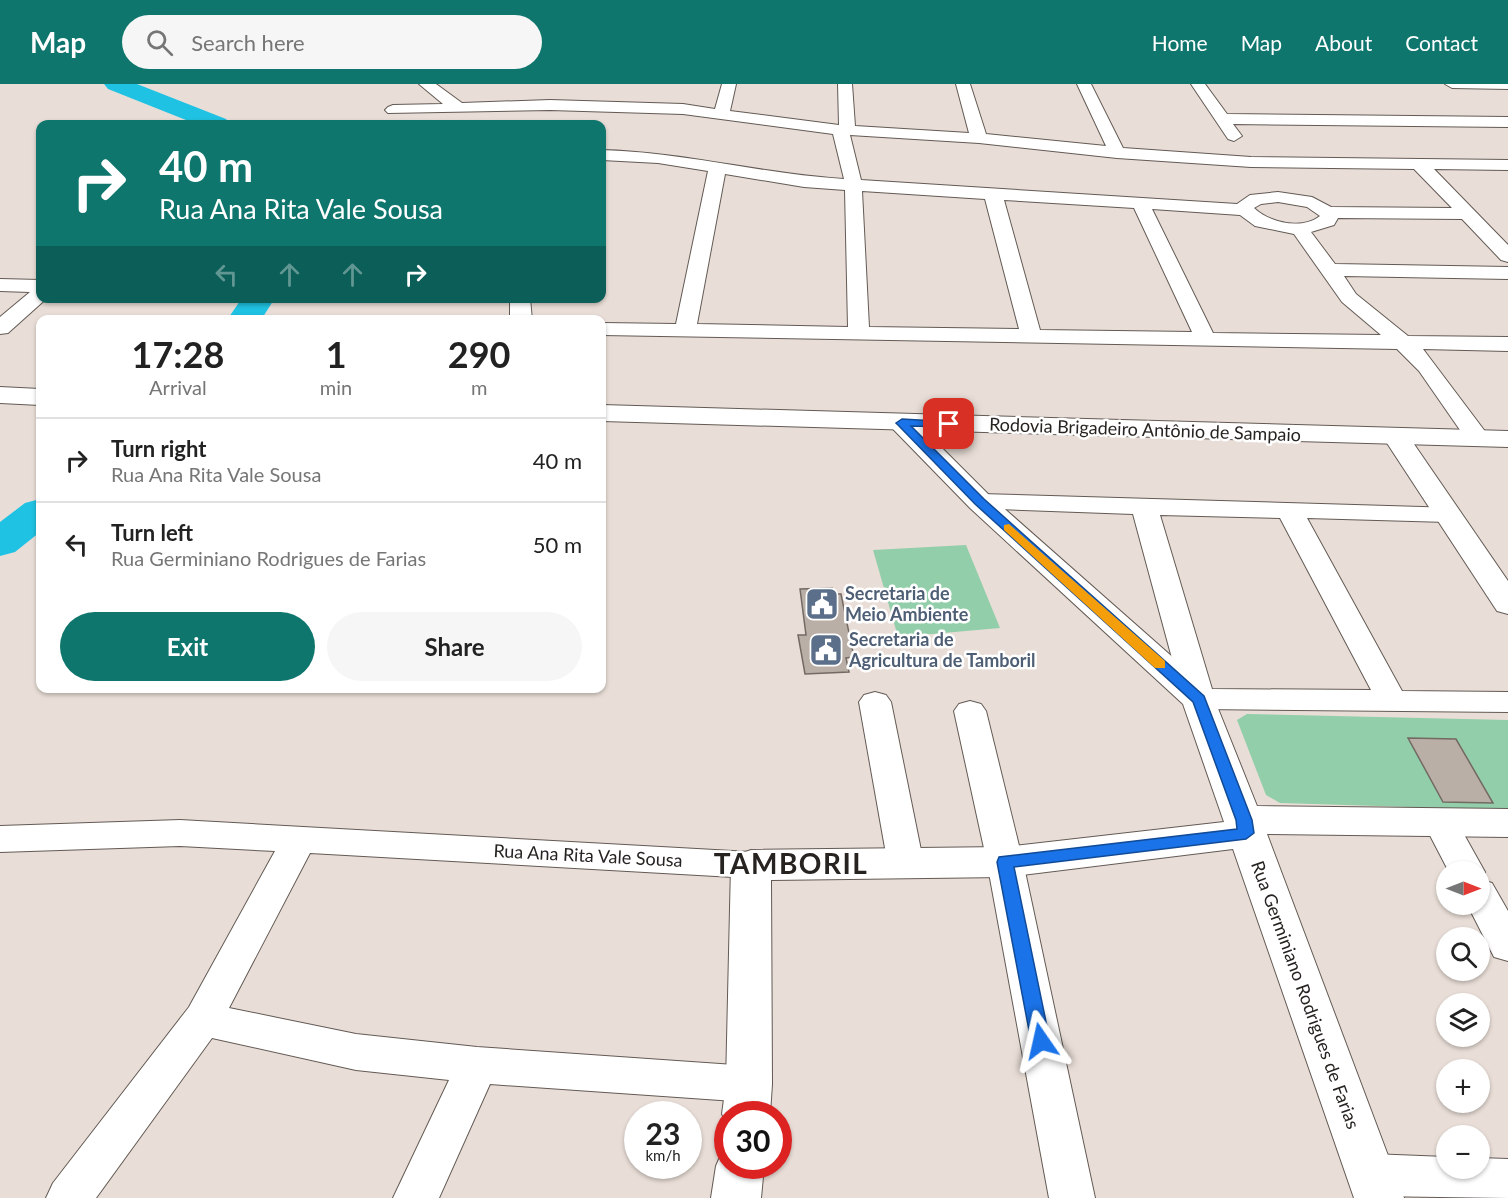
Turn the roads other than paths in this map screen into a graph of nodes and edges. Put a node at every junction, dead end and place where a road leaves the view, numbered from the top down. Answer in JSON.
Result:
{"nodes":[{"id":1,"x":426,"y":84,"type":"edge"},
{"id":2,"x":729,"y":84,"type":"edge"},
{"id":3,"x":844,"y":84,"type":"edge"},
{"id":4,"x":963,"y":84,"type":"edge"},
{"id":5,"x":1084,"y":84,"type":"edge"},
{"id":6,"x":1198,"y":84,"type":"edge"},
{"id":7,"x":1452,"y":84,"type":"edge"},
{"id":8,"x":1508,"y":85,"type":"edge"},
{"id":9,"x":459,"y":108,"type":"junction"},
{"id":10,"x":393,"y":110,"type":"dead end"},
{"id":11,"x":722,"y":113,"type":"junction"},
{"id":12,"x":1222,"y":119,"type":"junction"},
{"id":13,"x":1508,"y":122,"type":"edge"},
{"id":14,"x":843,"y":131,"type":"junction"},
{"id":15,"x":979,"y":138,"type":"junction"},
{"id":16,"x":1117,"y":153,"type":"junction"},
{"id":17,"x":606,"y":155,"type":"edge"},
{"id":18,"x":1251,"y":162,"type":"junction"},
{"id":19,"x":1419,"y":164,"type":"junction"},
{"id":20,"x":1508,"y":165,"type":"edge"},
{"id":21,"x":717,"y":169,"type":"junction"},
{"id":22,"x":853,"y":184,"type":"junction"},
{"id":23,"x":993,"y":194,"type":"junction"},
{"id":24,"x":1278,"y":197,"type":"junction"},
{"id":25,"x":1140,"y":203,"type":"junction"},
{"id":26,"x":1245,"y":210,"type":"junction"},
{"id":27,"x":1326,"y":212,"type":"junction"},
{"id":28,"x":1467,"y":214,"type":"junction"},
{"id":29,"x":1299,"y":228,"type":"junction"},
{"id":30,"x":1508,"y":256,"type":"edge"},
{"id":31,"x":1328,"y":270,"type":"junction"},
{"id":32,"x":1508,"y":273,"type":"edge"},
{"id":33,"x":0,"y":285,"type":"edge"},
{"id":34,"x":36,"y":286,"type":"edge"},
{"id":35,"x":36,"y":297,"type":"edge"},
{"id":36,"x":0,"y":328,"type":"edge"},
{"id":37,"x":606,"y":329,"type":"edge"},
{"id":38,"x":685,"y":331,"type":"junction"},
{"id":39,"x":859,"y":334,"type":"junction"},
{"id":40,"x":1031,"y":336,"type":"junction"},
{"id":41,"x":1206,"y":340,"type":"junction"},
{"id":42,"x":1403,"y":343,"type":"junction"},
{"id":43,"x":1508,"y":344,"type":"edge"},
{"id":44,"x":0,"y":395,"type":"edge"},
{"id":45,"x":36,"y":397,"type":"edge"},
{"id":46,"x":606,"y":413,"type":"edge"},
{"id":47,"x":902,"y":423,"type":"junction"},
{"id":48,"x":1396,"y":437,"type":"junction"},
{"id":49,"x":1478,"y":438,"type":"junction"},
{"id":50,"x":1508,"y":439,"type":"edge"},
{"id":51,"x":980,"y":502,"type":"junction"},
{"id":52,"x":1144,"y":506,"type":"junction"},
{"id":53,"x":1289,"y":510,"type":"junction"},
{"id":54,"x":1447,"y":514,"type":"junction"},
{"id":55,"x":1508,"y":604,"type":"edge"},
{"id":56,"x":1199,"y":699,"type":"junction"},
{"id":57,"x":1392,"y":701,"type":"junction"},
{"id":58,"x":875,"y":702,"type":"dead end"},
{"id":59,"x":1508,"y":702,"type":"edge"},
{"id":60,"x":970,"y":711,"type":"dead end"},
{"id":61,"x":1440,"y":822,"type":"junction"},
{"id":62,"x":1508,"y":823,"type":"edge"},
{"id":63,"x":1245,"y":827,"type":"junction"},
{"id":64,"x":0,"y":839,"type":"edge"},
{"id":65,"x":299,"y":840,"type":"junction"},
{"id":66,"x":1461,"y":861,"type":"edge"},
{"id":67,"x":1005,"y":862,"type":"junction"},
{"id":68,"x":751,"y":865,"type":"junction"},
{"id":69,"x":906,"y":865,"type":"junction"},
{"id":70,"x":1490,"y":913,"type":"edge"},
{"id":71,"x":1508,"y":946,"type":"edge"},
{"id":72,"x":203,"y":1019,"type":"junction"},
{"id":73,"x":477,"y":1065,"type":"junction"},
{"id":74,"x":748,"y":1099,"type":"edge"},
{"id":75,"x":738,"y":1179,"type":"edge"},
{"id":76,"x":1508,"y":1180,"type":"edge"},
{"id":77,"x":1375,"y":1187,"type":"edge"},
{"id":78,"x":69,"y":1198,"type":"edge"},
{"id":79,"x":416,"y":1198,"type":"edge"},
{"id":80,"x":736,"y":1198,"type":"edge"},
{"id":81,"x":1072,"y":1198,"type":"edge"}],
"edges":[{"from":1,"to":9,"type":"street"},
{"from":2,"to":11,"type":"street"},
{"from":3,"to":14,"type":"street"},
{"from":4,"to":15,"type":"street"},
{"from":5,"to":16,"type":"street"},
{"from":6,"to":12,"type":"street"},
{"from":7,"to":8,"type":"street"},
{"from":9,"to":10,"type":"street"},
{"from":9,"to":11,"type":"street"},
{"from":11,"to":14,"type":"street"},
{"from":12,"to":13,"type":"street"},
{"from":12,"to":18,"type":"street"},
{"from":14,"to":15,"type":"street"},
{"from":14,"to":22,"type":"street"},
{"from":15,"to":16,"type":"street"},
{"from":16,"to":18,"type":"street"},
{"from":17,"to":21,"type":"street"},
{"from":18,"to":19,"type":"street"},
{"from":18,"to":24,"type":"street"},
{"from":19,"to":20,"type":"street"},
{"from":19,"to":28,"type":"street"},
{"from":21,"to":22,"type":"street"},
{"from":21,"to":38,"type":"street"},
{"from":22,"to":23,"type":"street"},
{"from":22,"to":39,"type":"street"},
{"from":23,"to":25,"type":"street"},
{"from":23,"to":40,"type":"street"},
{"from":24,"to":26,"type":"street"},
{"from":24,"to":27,"type":"street"},
{"from":25,"to":26,"type":"street"},
{"from":25,"to":41,"type":"street"},
{"from":26,"to":29,"type":"street"},
{"from":27,"to":28,"type":"street"},
{"from":27,"to":29,"type":"street"},
{"from":28,"to":30,"type":"street"},
{"from":29,"to":31,"type":"street"},
{"from":31,"to":32,"type":"street"},
{"from":31,"to":42,"type":"street"},
{"from":33,"to":34,"type":"street"},
{"from":35,"to":36,"type":"street"},
{"from":37,"to":38,"type":"street"},
{"from":38,"to":39,"type":"street"},
{"from":39,"to":40,"type":"street"},
{"from":40,"to":41,"type":"street"},
{"from":41,"to":42,"type":"street"},
{"from":42,"to":43,"type":"street"},
{"from":42,"to":49,"type":"street"},
{"from":44,"to":45,"type":"street"},
{"from":46,"to":47,"type":"street","name":"Rodovia Brigadeiro Antônio de Sampaio"},
{"from":47,"to":48,"type":"street","name":"Rodovia Brigadeiro Antônio de Sampaio"},
{"from":47,"to":51,"type":"street","name":"Rua Germiniano Rodrigues de Farias"},
{"from":48,"to":49,"type":"street","name":"Rodovia Brigadeiro Antônio de Sampaio"},
{"from":48,"to":54,"type":"street"},
{"from":49,"to":50,"type":"street","name":"Rodovia Brigadeiro Antônio de Sampaio"},
{"from":51,"to":52,"type":"street"},
{"from":51,"to":56,"type":"street","name":"Rua Germiniano Rodrigues de Farias"},
{"from":52,"to":53,"type":"street"},
{"from":52,"to":56,"type":"street"},
{"from":53,"to":54,"type":"street"},
{"from":53,"to":57,"type":"street"},
{"from":54,"to":55,"type":"street"},
{"from":56,"to":57,"type":"street"},
{"from":56,"to":63,"type":"street","name":"Rua Germiniano Rodrigues de Farias"},
{"from":57,"to":59,"type":"street"},
{"from":58,"to":69,"type":"street"},
{"from":60,"to":67,"type":"street"},
{"from":61,"to":62,"type":"street","name":"Rua Ana Rita Vale Sousa"},
{"from":61,"to":63,"type":"street","name":"Rua Ana Rita Vale Sousa"},
{"from":61,"to":66,"type":"street"},
{"from":63,"to":67,"type":"street","name":"Rua Ana Rita Vale Sousa"},
{"from":63,"to":77,"type":"street","name":"Rua Germiniano Rodrigues de Farias"},
{"from":64,"to":65,"type":"street","name":"Rua Ana Rita Vale Sousa"},
{"from":65,"to":68,"type":"street","name":"Rua Ana Rita Vale Sousa"},
{"from":65,"to":72,"type":"street"},
{"from":67,"to":69,"type":"street","name":"Rua Ana Rita Vale Sousa"},
{"from":67,"to":81,"type":"street"},
{"from":68,"to":69,"type":"street","name":"Rua Ana Rita Vale Sousa"},
{"from":68,"to":74,"type":"street"},
{"from":70,"to":71,"type":"street"},
{"from":72,"to":73,"type":"street"},
{"from":72,"to":78,"type":"street"},
{"from":73,"to":74,"type":"street"},
{"from":73,"to":79,"type":"street"},
{"from":75,"to":80,"type":"street"},
{"from":76,"to":77,"type":"street"}]}
